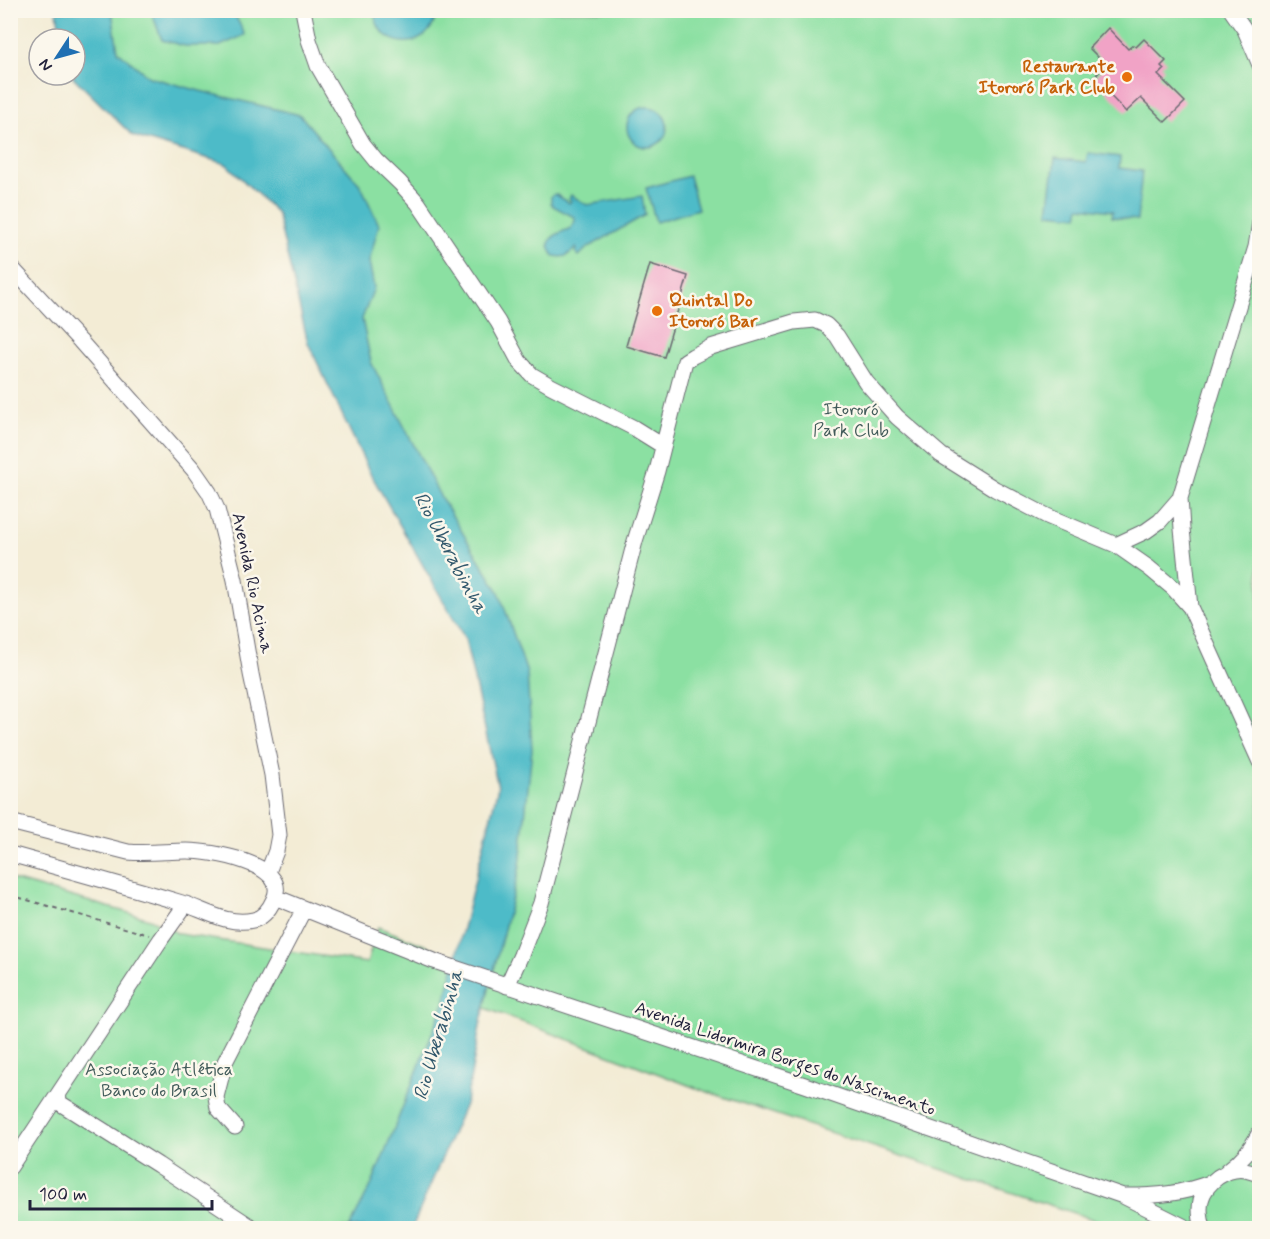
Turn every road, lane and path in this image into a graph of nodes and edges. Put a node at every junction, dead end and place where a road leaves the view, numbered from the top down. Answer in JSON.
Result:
{"nodes":[{"id":1,"x":303,"y":10,"type":"edge"},
{"id":2,"x":1231,"y":10,"type":"edge"},
{"id":3,"x":1260,"y":65,"type":"edge"},
{"id":4,"x":1260,"y":222,"type":"edge"},
{"id":5,"x":10,"y":267,"type":"edge"},
{"id":6,"x":663,"y":446,"type":"junction"},
{"id":7,"x":1180,"y":498,"type":"junction"},
{"id":8,"x":1116,"y":545,"type":"junction"},
{"id":9,"x":1190,"y":608,"type":"junction"},
{"id":10,"x":1260,"y":762,"type":"edge"},
{"id":11,"x":10,"y":822,"type":"edge"},
{"id":12,"x":10,"y":854,"type":"edge"},
{"id":13,"x":268,"y":872,"type":"junction"},
{"id":14,"x":10,"y":895,"type":"edge"},
{"id":15,"x":275,"y":897,"type":"junction"},
{"id":16,"x":186,"y":904,"type":"junction"},
{"id":17,"x":304,"y":909,"type":"junction"},
{"id":18,"x":162,"y":939,"type":"junction"},
{"id":19,"x":507,"y":986,"type":"junction"},
{"id":20,"x":55,"y":1100,"type":"junction"},
{"id":21,"x":235,"y":1126,"type":"dead end"},
{"id":22,"x":1260,"y":1132,"type":"edge"},
{"id":23,"x":10,"y":1167,"type":"edge"},
{"id":24,"x":1226,"y":1172,"type":"junction"},
{"id":25,"x":1260,"y":1174,"type":"edge"},
{"id":26,"x":1210,"y":1183,"type":"junction"},
{"id":27,"x":1123,"y":1196,"type":"junction"},
{"id":28,"x":253,"y":1228,"type":"edge"},
{"id":29,"x":1187,"y":1228,"type":"edge"},
{"id":30,"x":1203,"y":1228,"type":"edge"}],
"edges":[{"from":1,"to":6,"type":"street"},
{"from":2,"to":3,"type":"street"},
{"from":4,"to":7,"type":"street"},
{"from":5,"to":13,"type":"street","name":"Avenida Rio Acima"},
{"from":6,"to":8,"type":"street"},
{"from":6,"to":19,"type":"street"},
{"from":7,"to":8,"type":"street"},
{"from":7,"to":9,"type":"street"},
{"from":8,"to":9,"type":"street"},
{"from":9,"to":10,"type":"street"},
{"from":11,"to":13,"type":"street"},
{"from":12,"to":16,"type":"street"},
{"from":13,"to":15,"type":"street"},
{"from":14,"to":18,"type":"path"},
{"from":15,"to":16,"type":"street"},
{"from":15,"to":17,"type":"street","name":"Avenida Lidormira Borges do Nascimento"},
{"from":16,"to":18,"type":"street"},
{"from":17,"to":19,"type":"street","name":"Avenida Lidormira Borges do Nascimento"},
{"from":17,"to":21,"type":"street"},
{"from":18,"to":20,"type":"street"},
{"from":19,"to":27,"type":"street","name":"Avenida Lidormira Borges do Nascimento"},
{"from":20,"to":23,"type":"street"},
{"from":20,"to":28,"type":"street"},
{"from":22,"to":24,"type":"street","name":"Avenida Lidormira Borges do Nascimento"},
{"from":24,"to":25,"type":"street"},
{"from":24,"to":26,"type":"street","name":"Avenida Lidormira Borges do Nascimento"},
{"from":26,"to":27,"type":"street","name":"Avenida Lidormira Borges do Nascimento"},
{"from":26,"to":30,"type":"street"},
{"from":27,"to":29,"type":"street","name":"Avenida Lidormira Borges do Nascimento"}]}
